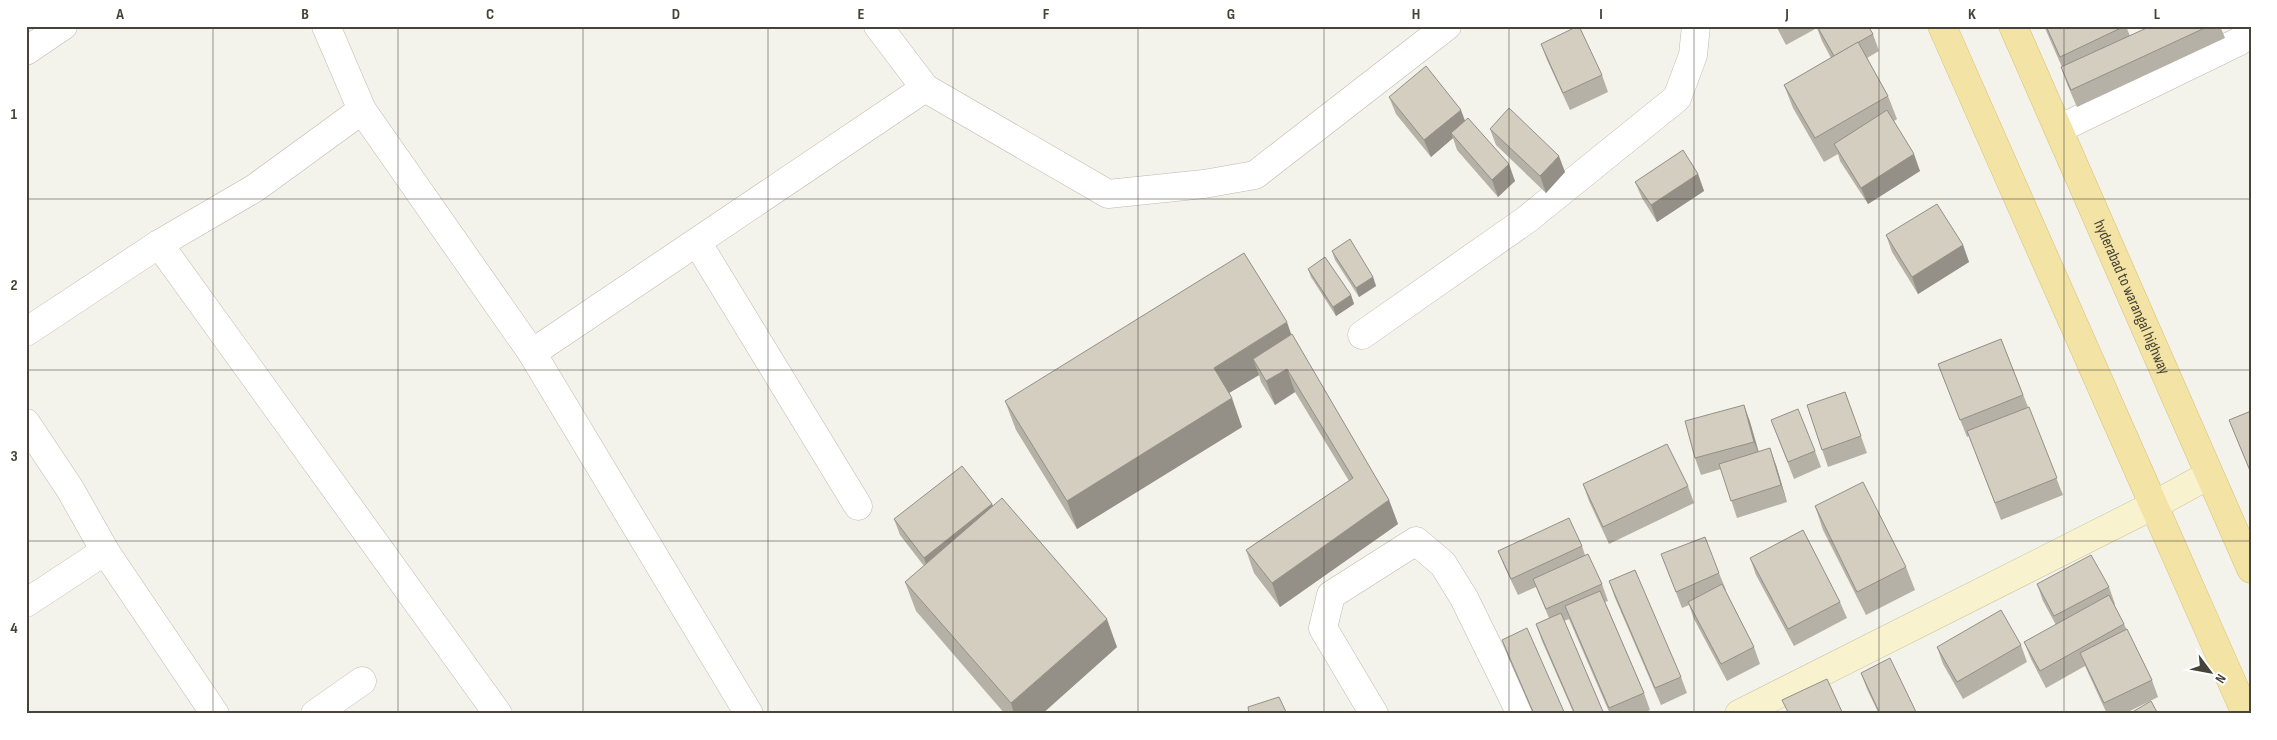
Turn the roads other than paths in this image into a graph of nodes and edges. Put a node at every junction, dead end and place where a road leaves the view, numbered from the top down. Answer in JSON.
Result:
{"nodes":[{"id":1,"x":64,"y":26,"type":"edge"},
{"id":2,"x":326,"y":26,"type":"edge"},
{"id":3,"x":878,"y":26,"type":"edge"},
{"id":4,"x":1447,"y":26,"type":"edge"},
{"id":5,"x":1696,"y":26,"type":"edge"},
{"id":6,"x":1942,"y":26,"type":"edge"},
{"id":7,"x":2013,"y":26,"type":"edge"},
{"id":8,"x":2240,"y":34,"type":"edge"},
{"id":9,"x":26,"y":51,"type":"edge"},
{"id":10,"x":925,"y":88,"type":"junction"},
{"id":11,"x":362,"y":110,"type":"junction"},
{"id":12,"x":2059,"y":129,"type":"junction"},
{"id":13,"x":697,"y":242,"type":"junction"},
{"id":14,"x":159,"y":244,"type":"junction"},
{"id":15,"x":26,"y":332,"type":"edge"},
{"id":16,"x":1362,"y":335,"type":"dead end"},
{"id":17,"x":532,"y":353,"type":"junction"},
{"id":18,"x":26,"y":423,"type":"edge"},
{"id":19,"x":2209,"y":475,"type":"junction"},
{"id":20,"x":858,"y":506,"type":"dead end"},
{"id":21,"x":2154,"y":506,"type":"junction"},
{"id":22,"x":105,"y":551,"type":"junction"},
{"id":23,"x":2251,"y":569,"type":"edge"},
{"id":24,"x":26,"y":603,"type":"edge"},
{"id":25,"x":362,"y":681,"type":"dead end"},
{"id":26,"x":1754,"y":710,"type":"edge"},
{"id":27,"x":215,"y":714,"type":"edge"},
{"id":28,"x":315,"y":714,"type":"edge"},
{"id":29,"x":498,"y":714,"type":"edge"},
{"id":30,"x":749,"y":714,"type":"edge"},
{"id":31,"x":1374,"y":714,"type":"edge"},
{"id":32,"x":1521,"y":714,"type":"edge"},
{"id":33,"x":2246,"y":714,"type":"edge"}],
"edges":[{"from":1,"to":9,"type":"street"},
{"from":2,"to":11,"type":"street"},
{"from":3,"to":10,"type":"street"},
{"from":4,"to":10,"type":"street"},
{"from":5,"to":16,"type":"street"},
{"from":6,"to":21,"type":"main road"},
{"from":7,"to":12,"type":"main road","name":"hyderabad to warangal highway"},
{"from":8,"to":12,"type":"street"},
{"from":10,"to":13,"type":"street"},
{"from":11,"to":14,"type":"street"},
{"from":11,"to":17,"type":"street"},
{"from":12,"to":19,"type":"main road","name":"hyderabad to warangal highway"},
{"from":13,"to":17,"type":"street"},
{"from":13,"to":20,"type":"street"},
{"from":14,"to":15,"type":"street"},
{"from":14,"to":29,"type":"street"},
{"from":17,"to":30,"type":"street"},
{"from":18,"to":22,"type":"street"},
{"from":19,"to":21,"type":"street"},
{"from":19,"to":23,"type":"main road","name":"hyderabad to warangal highway"},
{"from":21,"to":26,"type":"street"},
{"from":21,"to":33,"type":"main road"},
{"from":22,"to":24,"type":"street"},
{"from":22,"to":27,"type":"street"},
{"from":25,"to":28,"type":"street"},
{"from":31,"to":32,"type":"street"}]}
